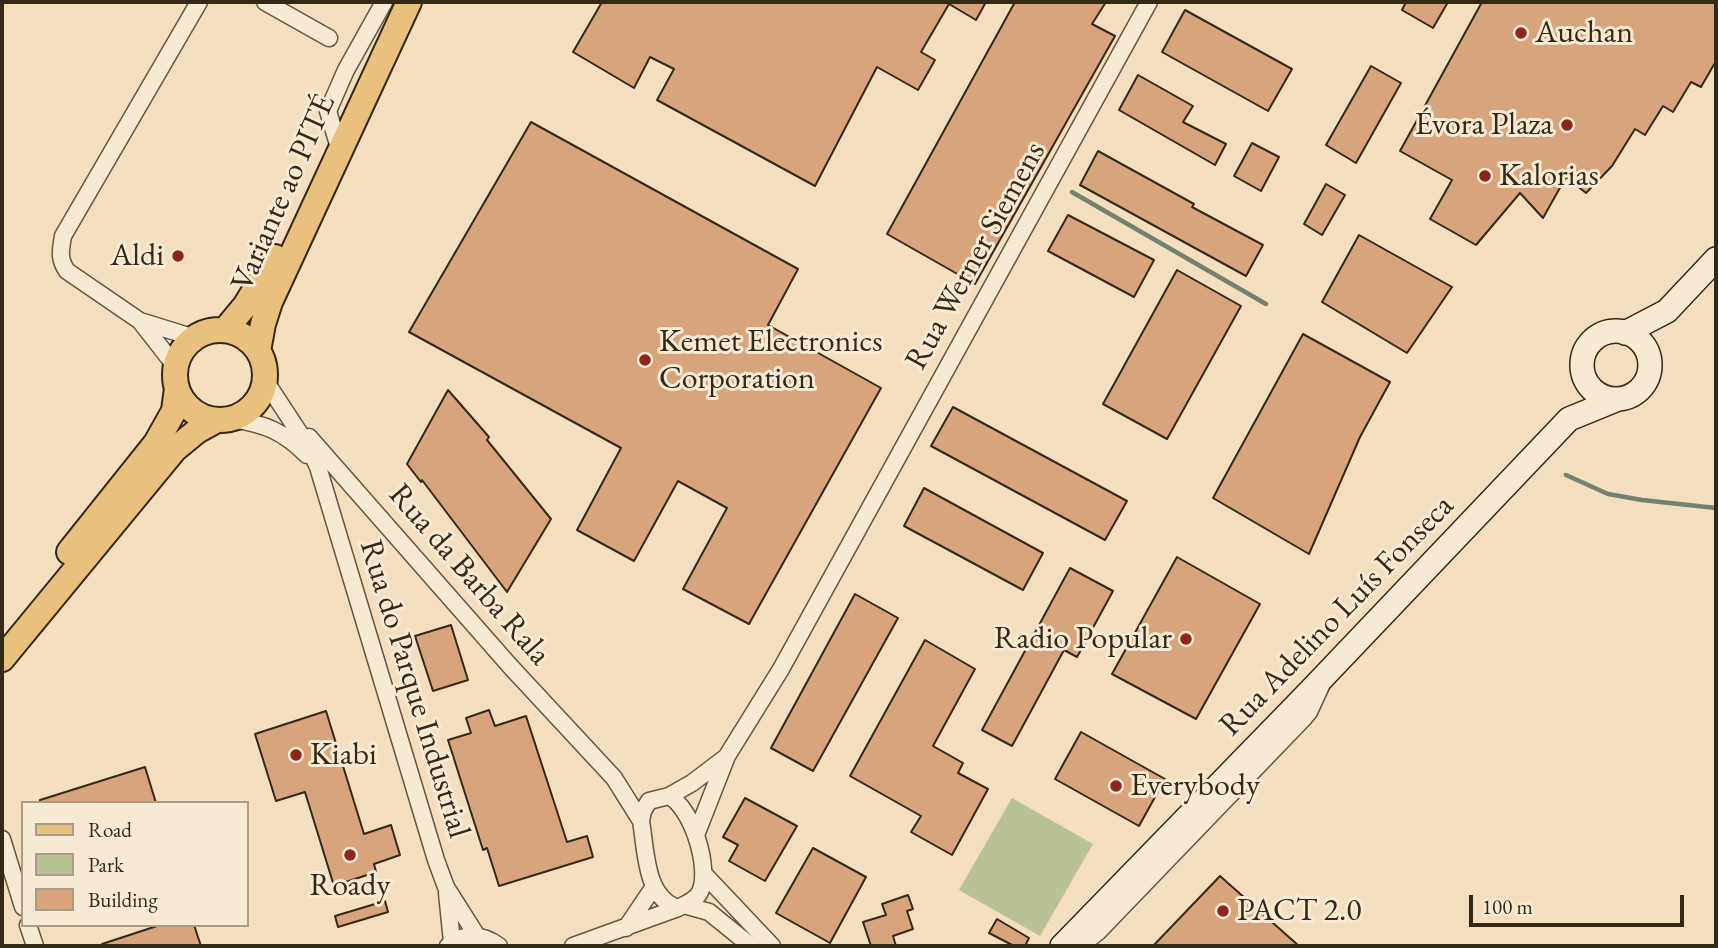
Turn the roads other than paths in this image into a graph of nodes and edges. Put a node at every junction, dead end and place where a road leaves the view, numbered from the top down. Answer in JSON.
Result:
{"nodes":[{"id":1,"x":199,"y":2,"type":"edge"},
{"id":2,"x":265,"y":2,"type":"edge"},
{"id":3,"x":384,"y":2,"type":"edge"},
{"id":4,"x":409,"y":2,"type":"edge"},
{"id":5,"x":1149,"y":2,"type":"edge"},
{"id":6,"x":329,"y":38,"type":"dead end"},
{"id":7,"x":379,"y":65,"type":"junction"},
{"id":8,"x":337,"y":141,"type":"junction"},
{"id":9,"x":1716,"y":259,"type":"edge"},
{"id":10,"x":1667,"y":311,"type":"junction"},
{"id":11,"x":139,"y":321,"type":"junction"},
{"id":12,"x":225,"y":330,"type":"junction"},
{"id":13,"x":1625,"y":333,"type":"junction"},
{"id":14,"x":195,"y":338,"type":"junction"},
{"id":15,"x":258,"y":351,"type":"junction"},
{"id":16,"x":1648,"y":357,"type":"junction"},
{"id":17,"x":1583,"y":374,"type":"junction"},
{"id":18,"x":177,"y":378,"type":"junction"},
{"id":19,"x":264,"y":379,"type":"junction"},
{"id":20,"x":1618,"y":400,"type":"junction"},
{"id":21,"x":284,"y":409,"type":"junction"},
{"id":22,"x":1569,"y":419,"type":"junction"},
{"id":23,"x":224,"y":420,"type":"junction"},
{"id":24,"x":318,"y":467,"type":"junction"},
{"id":25,"x":2,"y":635,"type":"edge"},
{"id":26,"x":2,"y":659,"type":"edge"},
{"id":27,"x":727,"y":756,"type":"junction"},
{"id":28,"x":614,"y":778,"type":"junction"},
{"id":29,"x":669,"y":796,"type":"junction"},
{"id":30,"x":649,"y":801,"type":"junction"},
{"id":31,"x":641,"y":821,"type":"junction"},
{"id":32,"x":696,"y":835,"type":"junction"},
{"id":33,"x":2,"y":839,"type":"edge"},
{"id":34,"x":704,"y":874,"type":"junction"},
{"id":35,"x":446,"y":887,"type":"junction"},
{"id":36,"x":653,"y":888,"type":"junction"},
{"id":37,"x":21,"y":901,"type":"edge"},
{"id":38,"x":681,"y":906,"type":"junction"},
{"id":39,"x":29,"y":927,"type":"edge"},
{"id":40,"x":626,"y":928,"type":"junction"},
{"id":41,"x":477,"y":936,"type":"junction"},
{"id":42,"x":450,"y":944,"type":"edge"},
{"id":43,"x":35,"y":946,"type":"edge"},
{"id":44,"x":499,"y":946,"type":"edge"},
{"id":45,"x":573,"y":946,"type":"edge"},
{"id":46,"x":751,"y":946,"type":"edge"},
{"id":47,"x":772,"y":946,"type":"edge"},
{"id":48,"x":1064,"y":946,"type":"edge"}],
"edges":[{"from":1,"to":11,"type":"street"},
{"from":2,"to":6,"type":"street"},
{"from":3,"to":8,"type":"street"},
{"from":4,"to":7,"type":"main road","name":"Variante ao PITÉ"},
{"from":5,"to":27,"type":"street","name":"Rua Werner Siemens"},
{"from":7,"to":8,"type":"main road","name":"Variante ao PITÉ"},
{"from":7,"to":15,"type":"main road","name":"Variante ao PITÉ"},
{"from":8,"to":12,"type":"main road","name":"Variante ao PITÉ"},
{"from":9,"to":10,"type":"street"},
{"from":10,"to":13,"type":"street"},
{"from":10,"to":16,"type":"street"},
{"from":11,"to":14,"type":"street"},
{"from":11,"to":18,"type":"street"},
{"from":12,"to":14,"type":"main road"},
{"from":12,"to":15,"type":"main road"},
{"from":13,"to":16,"type":"street"},
{"from":13,"to":17,"type":"street"},
{"from":14,"to":18,"type":"main road"},
{"from":15,"to":19,"type":"main road"},
{"from":16,"to":20,"type":"street"},
{"from":17,"to":20,"type":"street"},
{"from":17,"to":22,"type":"street","name":"Rua Adelino Luís Fonseca"},
{"from":18,"to":23,"type":"main road"},
{"from":18,"to":25,"type":"main road"},
{"from":19,"to":21,"type":"street","name":"Rua da Barba Rala"},
{"from":19,"to":23,"type":"main road"},
{"from":20,"to":22,"type":"street","name":"Rua Adelino Luís Fonseca"},
{"from":21,"to":24,"type":"street","name":"Rua da Barba Rala"},
{"from":21,"to":28,"type":"street","name":"Rua da Barba Rala"},
{"from":22,"to":48,"type":"street","name":"Rua Adelino Luís Fonseca"},
{"from":23,"to":24,"type":"street"},
{"from":23,"to":26,"type":"main road"},
{"from":24,"to":35,"type":"street","name":"Rua do Parque Industrial"},
{"from":27,"to":29,"type":"street","name":"Rua Werner Siemens"},
{"from":27,"to":32,"type":"street","name":"Rua Werner Siemens"},
{"from":28,"to":30,"type":"street","name":"Rua da Barba Rala"},
{"from":28,"to":31,"type":"street","name":"Rua da Barba Rala"},
{"from":29,"to":30,"type":"street","name":"Rua Werner Siemens"},
{"from":29,"to":32,"type":"street"},
{"from":30,"to":31,"type":"street"},
{"from":31,"to":36,"type":"street"},
{"from":32,"to":34,"type":"street"},
{"from":33,"to":37,"type":"street"},
{"from":34,"to":38,"type":"street"},
{"from":34,"to":47,"type":"street"},
{"from":35,"to":41,"type":"street","name":"Rua do Parque Industrial"},
{"from":35,"to":42,"type":"street","name":"Rua do Parque Industrial"},
{"from":36,"to":38,"type":"street"},
{"from":36,"to":40,"type":"street"},
{"from":38,"to":40,"type":"street"},
{"from":38,"to":46,"type":"street"},
{"from":39,"to":43,"type":"street"},
{"from":40,"to":45,"type":"street"},
{"from":41,"to":42,"type":"street"},
{"from":41,"to":44,"type":"street"}]}
